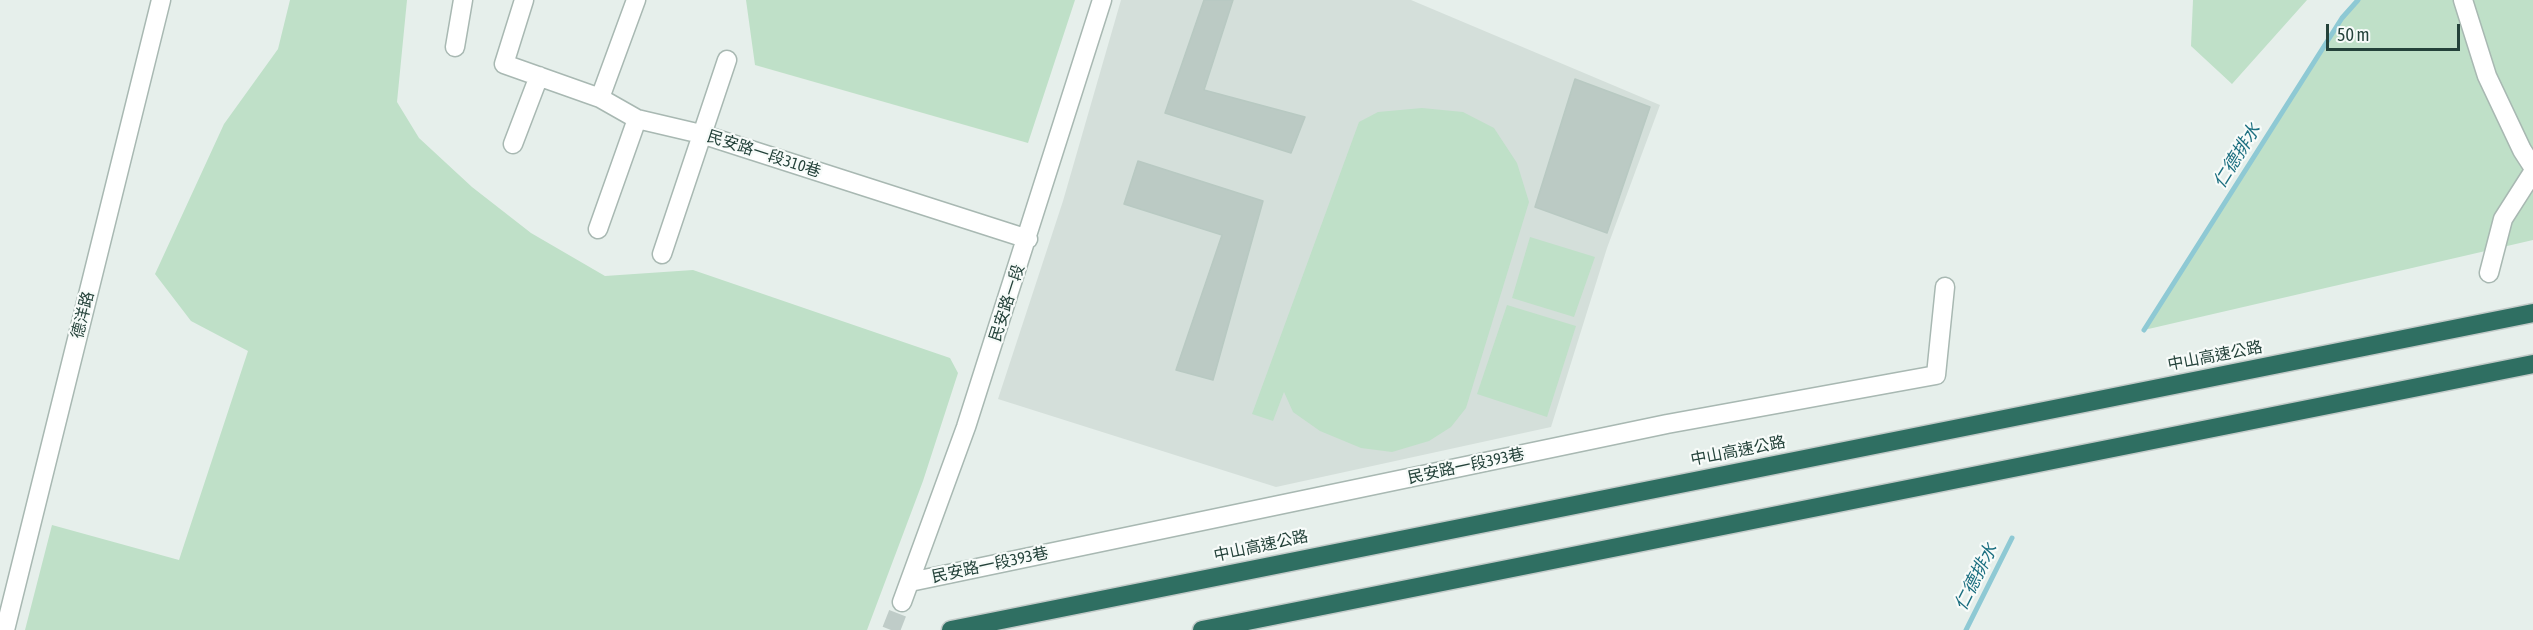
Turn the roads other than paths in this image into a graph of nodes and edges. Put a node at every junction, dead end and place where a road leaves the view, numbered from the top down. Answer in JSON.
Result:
{"nodes":[{"id":1,"x":161,"y":0,"type":"edge"},
{"id":2,"x":463,"y":0,"type":"edge"},
{"id":3,"x":524,"y":0,"type":"edge"},
{"id":4,"x":636,"y":0,"type":"edge"},
{"id":5,"x":1102,"y":0,"type":"edge"},
{"id":6,"x":2463,"y":0,"type":"edge"},
{"id":7,"x":455,"y":46,"type":"dead end"},
{"id":8,"x":727,"y":60,"type":"dead end"},
{"id":9,"x":538,"y":76,"type":"junction"},
{"id":10,"x":600,"y":98,"type":"junction"},
{"id":11,"x":637,"y":119,"type":"junction"},
{"id":12,"x":701,"y":134,"type":"junction"},
{"id":13,"x":513,"y":144,"type":"dead end"},
{"id":14,"x":2533,"y":166,"type":"edge"},
{"id":15,"x":2533,"y":172,"type":"edge"},
{"id":16,"x":598,"y":229,"type":"dead end"},
{"id":17,"x":1028,"y":239,"type":"junction"},
{"id":18,"x":662,"y":254,"type":"dead end"},
{"id":19,"x":2489,"y":273,"type":"dead end"},
{"id":20,"x":1945,"y":287,"type":"dead end"},
{"id":21,"x":2533,"y":314,"type":"edge"},
{"id":22,"x":2533,"y":364,"type":"edge"},
{"id":23,"x":910,"y":582,"type":"junction"},
{"id":24,"x":902,"y":602,"type":"tunnel mouth"},
{"id":25,"x":5,"y":630,"type":"edge"},
{"id":26,"x":951,"y":630,"type":"edge"},
{"id":27,"x":1202,"y":630,"type":"edge"}],
"edges":[{"from":1,"to":25,"type":"street","name":"德洋路"},
{"from":2,"to":7,"type":"street"},
{"from":3,"to":9,"type":"street","name":"民安路一段310巷"},
{"from":4,"to":10,"type":"street"},
{"from":5,"to":17,"type":"street","name":"民安路一段"},
{"from":6,"to":14,"type":"street"},
{"from":8,"to":12,"type":"street"},
{"from":9,"to":10,"type":"street","name":"民安路一段310巷"},
{"from":9,"to":13,"type":"street"},
{"from":10,"to":11,"type":"street","name":"民安路一段310巷"},
{"from":11,"to":12,"type":"street","name":"民安路一段310巷"},
{"from":11,"to":16,"type":"street"},
{"from":12,"to":17,"type":"street","name":"民安路一段310巷"},
{"from":12,"to":18,"type":"street"},
{"from":15,"to":19,"type":"street"},
{"from":17,"to":23,"type":"street","name":"民安路一段"},
{"from":20,"to":23,"type":"street","name":"民安路一段393巷"},
{"from":21,"to":26,"type":"highway","name":"中山高速公路"},
{"from":22,"to":27,"type":"highway"},
{"from":23,"to":24,"type":"street","name":"民安路一段"}]}
